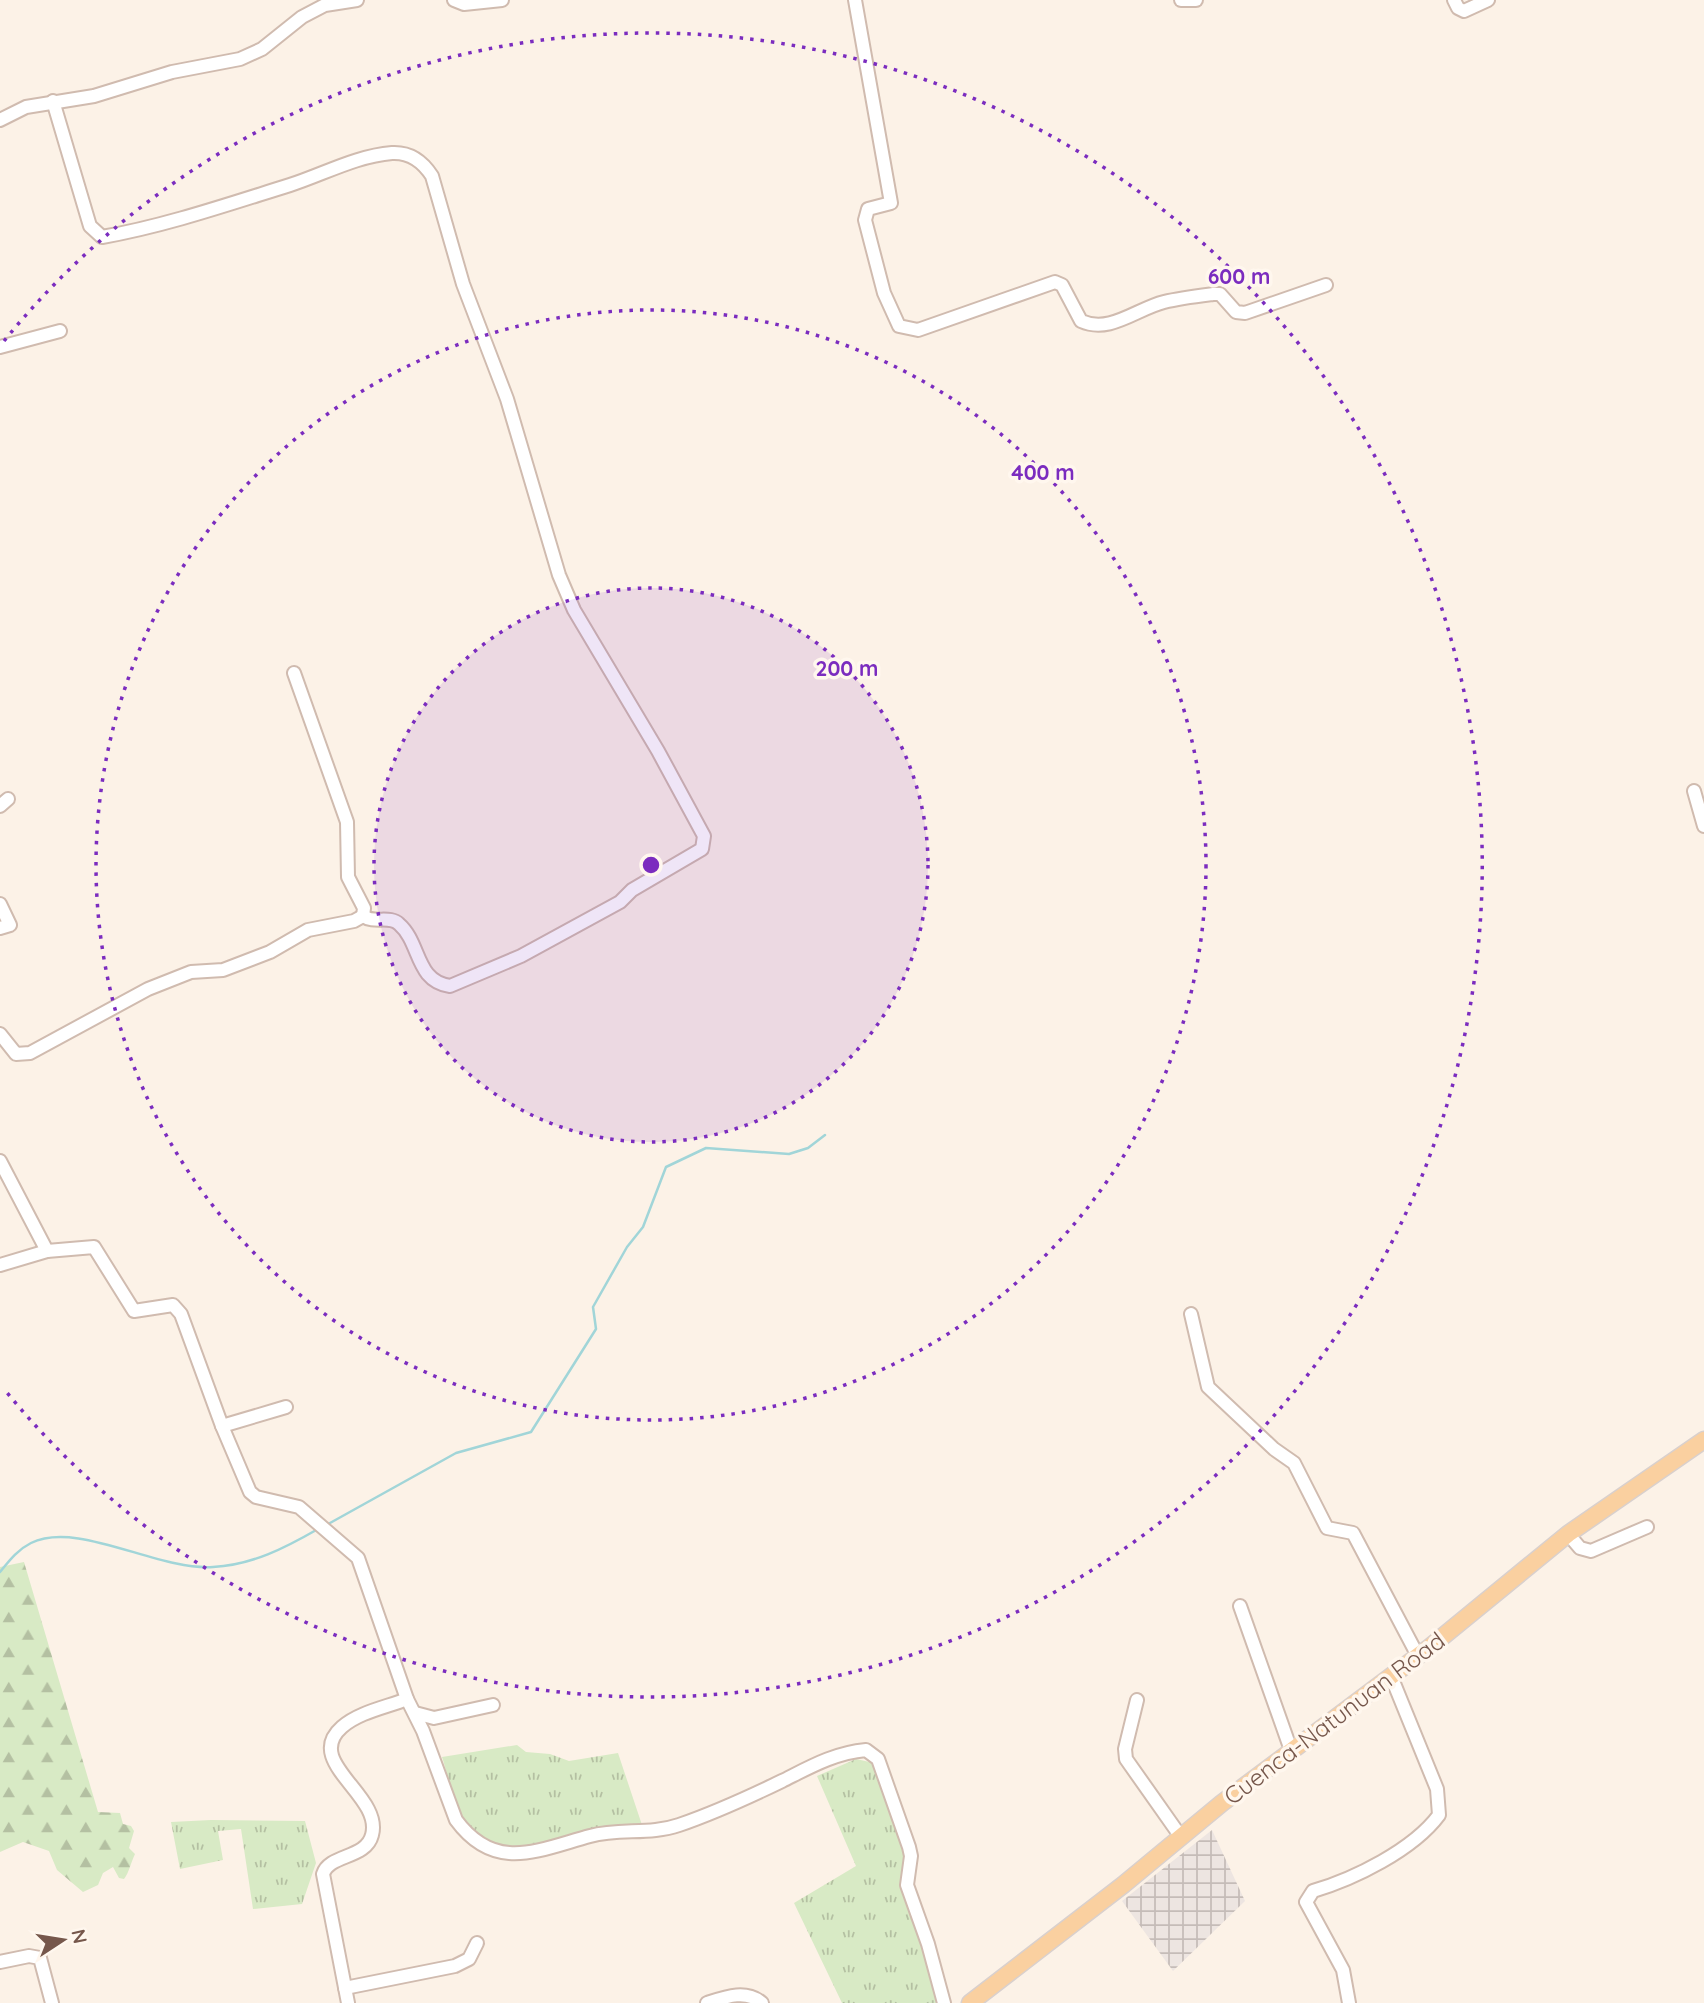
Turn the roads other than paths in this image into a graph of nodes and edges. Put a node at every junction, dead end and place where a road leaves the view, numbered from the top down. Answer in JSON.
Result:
{"nodes":[{"id":1,"x":357,"y":0,"type":"edge"},
{"id":2,"x":454,"y":0,"type":"edge"},
{"id":3,"x":502,"y":0,"type":"edge"},
{"id":4,"x":855,"y":0,"type":"edge"},
{"id":5,"x":1181,"y":0,"type":"edge"},
{"id":6,"x":1196,"y":0,"type":"edge"},
{"id":7,"x":1454,"y":0,"type":"edge"},
{"id":8,"x":1488,"y":0,"type":"edge"},
{"id":9,"x":53,"y":101,"type":"junction"},
{"id":10,"x":0,"y":120,"type":"edge"},
{"id":11,"x":1326,"y":285,"type":"dead end"},
{"id":12,"x":60,"y":331,"type":"dead end"},
{"id":13,"x":0,"y":348,"type":"edge"},
{"id":14,"x":294,"y":674,"type":"dead end"},
{"id":15,"x":1694,"y":791,"type":"dead end"},
{"id":16,"x":1704,"y":826,"type":"edge"},
{"id":17,"x":0,"y":904,"type":"edge"},
{"id":18,"x":363,"y":916,"type":"junction"},
{"id":19,"x":0,"y":928,"type":"edge"},
{"id":20,"x":0,"y":1034,"type":"edge"},
{"id":21,"x":0,"y":1161,"type":"edge"},
{"id":22,"x":47,"y":1251,"type":"junction"},
{"id":23,"x":0,"y":1265,"type":"edge"},
{"id":24,"x":1191,"y":1314,"type":"dead end"},
{"id":25,"x":286,"y":1407,"type":"dead end"},
{"id":26,"x":222,"y":1426,"type":"junction"},
{"id":27,"x":1704,"y":1440,"type":"edge"},
{"id":28,"x":1647,"y":1527,"type":"dead end"},
{"id":29,"x":1568,"y":1534,"type":"junction"},
{"id":30,"x":1240,"y":1606,"type":"dead end"},
{"id":31,"x":1418,"y":1656,"type":"junction"},
{"id":32,"x":1391,"y":1676,"type":"junction"},
{"id":33,"x":407,"y":1699,"type":"junction"},
{"id":34,"x":1138,"y":1700,"type":"dead end"},
{"id":35,"x":493,"y":1705,"type":"dead end"},
{"id":36,"x":415,"y":1713,"type":"junction"},
{"id":37,"x":1292,"y":1753,"type":"junction"},
{"id":38,"x":1181,"y":1837,"type":"junction"},
{"id":39,"x":477,"y":1943,"type":"dead end"},
{"id":40,"x":0,"y":1962,"type":"edge"},
{"id":41,"x":345,"y":1988,"type":"junction"},
{"id":42,"x":52,"y":2003,"type":"edge"},
{"id":43,"x":348,"y":2003,"type":"edge"},
{"id":44,"x":706,"y":2003,"type":"edge"},
{"id":45,"x":762,"y":2003,"type":"edge"},
{"id":46,"x":944,"y":2003,"type":"edge"},
{"id":47,"x":970,"y":2003,"type":"edge"},
{"id":48,"x":1349,"y":2003,"type":"edge"}],
"edges":[{"from":1,"to":9,"type":"street"},
{"from":2,"to":3,"type":"street"},
{"from":4,"to":11,"type":"street"},
{"from":5,"to":6,"type":"street"},
{"from":7,"to":8,"type":"street"},
{"from":9,"to":10,"type":"street"},
{"from":9,"to":18,"type":"street"},
{"from":12,"to":13,"type":"street"},
{"from":14,"to":18,"type":"street"},
{"from":15,"to":16,"type":"street"},
{"from":17,"to":19,"type":"street"},
{"from":18,"to":20,"type":"street"},
{"from":21,"to":22,"type":"street"},
{"from":22,"to":23,"type":"street"},
{"from":22,"to":26,"type":"street"},
{"from":24,"to":31,"type":"street"},
{"from":25,"to":26,"type":"street"},
{"from":26,"to":33,"type":"street"},
{"from":27,"to":29,"type":"main road","name":"Cuenca-Natunuan Road"},
{"from":28,"to":29,"type":"street"},
{"from":29,"to":31,"type":"main road","name":"Cuenca-Natunuan Road"},
{"from":30,"to":37,"type":"street"},
{"from":31,"to":32,"type":"main road","name":"Cuenca-Natunuan Road"},
{"from":32,"to":37,"type":"main road","name":"Cuenca-Natunuan Road"},
{"from":32,"to":48,"type":"street"},
{"from":33,"to":36,"type":"street"},
{"from":33,"to":41,"type":"street"},
{"from":34,"to":38,"type":"street"},
{"from":35,"to":36,"type":"street"},
{"from":36,"to":46,"type":"street"},
{"from":37,"to":38,"type":"main road","name":"Cuenca-Natunuan Road"},
{"from":38,"to":47,"type":"main road","name":"Cuenca-Natunuan Road"},
{"from":39,"to":41,"type":"street"},
{"from":40,"to":42,"type":"street"},
{"from":41,"to":43,"type":"street"},
{"from":44,"to":45,"type":"street"}]}
